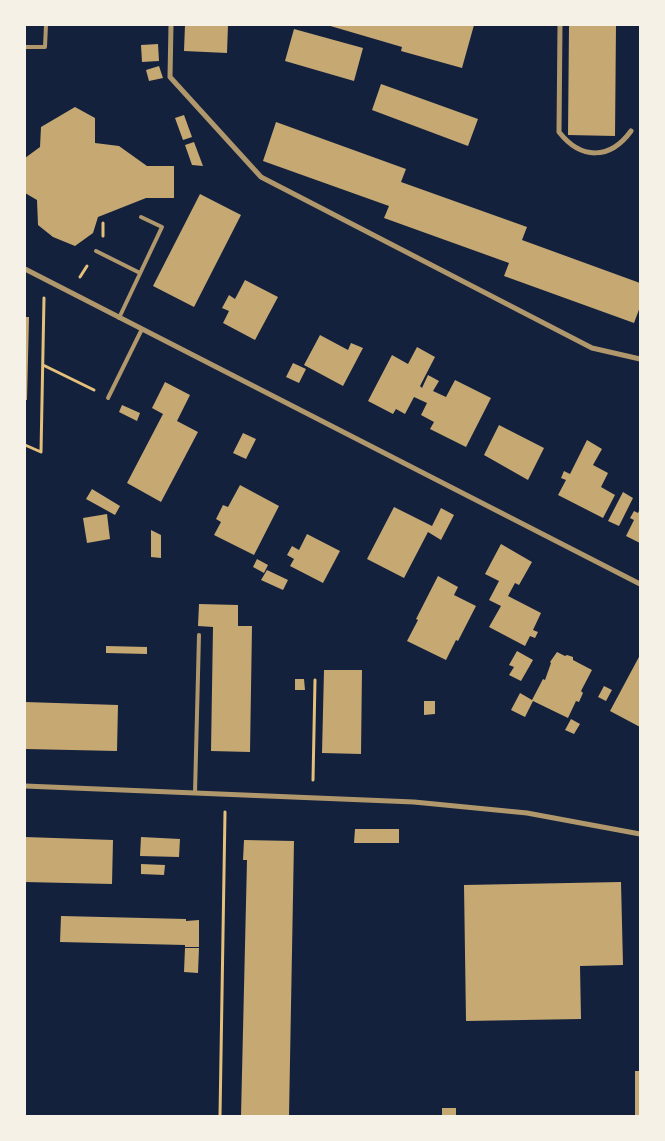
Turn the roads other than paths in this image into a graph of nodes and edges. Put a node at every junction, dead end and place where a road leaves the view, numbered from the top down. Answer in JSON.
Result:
{"nodes":[{"id":1,"x":46,"y":25,"type":"edge"},
{"id":2,"x":170,"y":25,"type":"edge"},
{"id":3,"x":560,"y":25,"type":"edge"},
{"id":4,"x":25,"y":47,"type":"edge"},
{"id":5,"x":631,"y":131,"type":"dead end"},
{"id":6,"x":141,"y":217,"type":"dead end"},
{"id":7,"x":96,"y":251,"type":"dead end"},
{"id":8,"x":25,"y":269,"type":"edge"},
{"id":9,"x":140,"y":273,"type":"junction"},
{"id":10,"x":119,"y":318,"type":"junction"},
{"id":11,"x":142,"y":329,"type":"junction"},
{"id":12,"x":640,"y":359,"type":"edge"},
{"id":13,"x":108,"y":398,"type":"road end"},
{"id":14,"x":640,"y":584,"type":"edge"},
{"id":15,"x":199,"y":635,"type":"dead end"},
{"id":16,"x":25,"y":786,"type":"edge"},
{"id":17,"x":196,"y":793,"type":"junction"},
{"id":18,"x":640,"y":834,"type":"edge"}],
"edges":[{"from":1,"to":4,"type":"lane"},
{"from":2,"to":12,"type":"street"},
{"from":3,"to":5,"type":"street"},
{"from":6,"to":9,"type":"lane"},
{"from":7,"to":9,"type":"lane"},
{"from":8,"to":10,"type":"street"},
{"from":9,"to":10,"type":"lane"},
{"from":10,"to":11,"type":"street"},
{"from":11,"to":13,"type":"lane"},
{"from":11,"to":14,"type":"street"},
{"from":15,"to":17,"type":"lane"},
{"from":16,"to":17,"type":"street"},
{"from":17,"to":18,"type":"street"}]}
